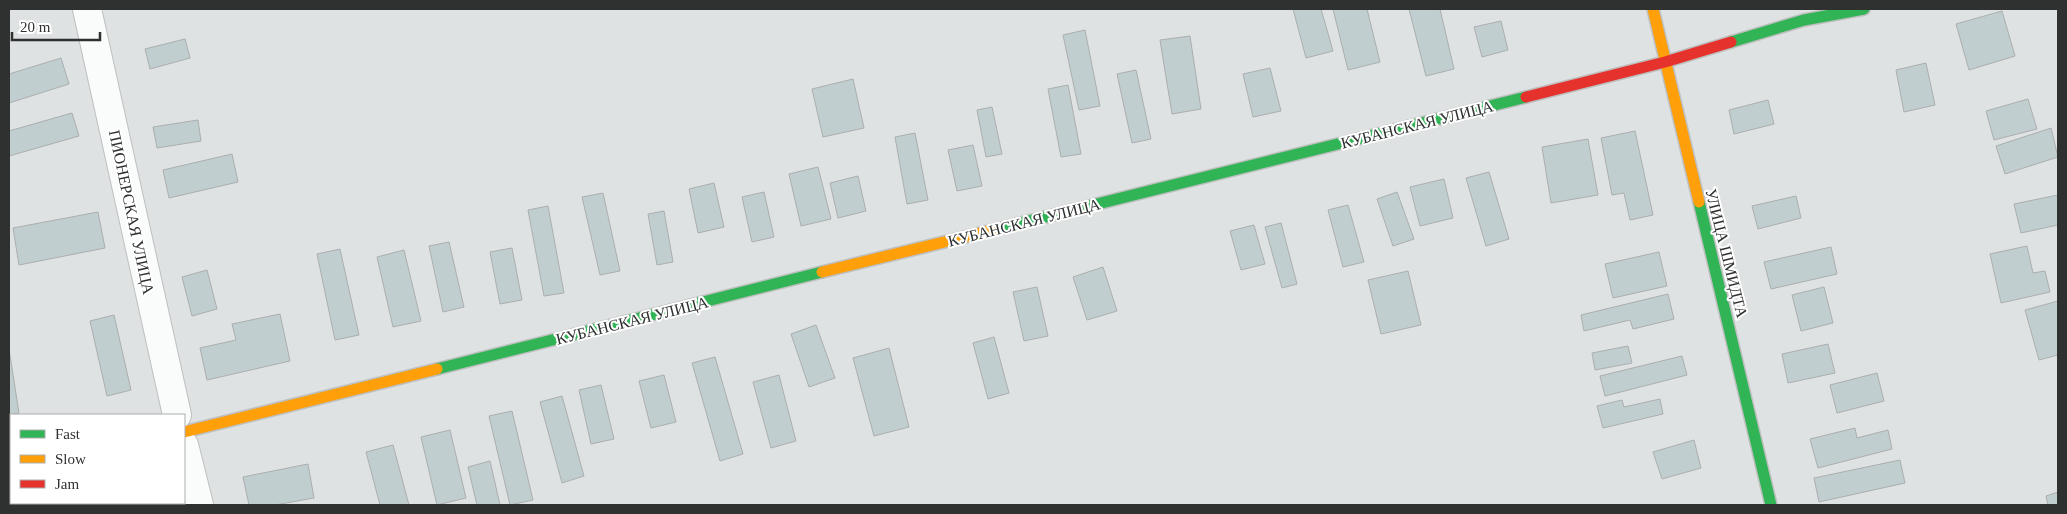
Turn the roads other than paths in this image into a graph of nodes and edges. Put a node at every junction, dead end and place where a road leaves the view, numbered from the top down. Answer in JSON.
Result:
{"nodes":[{"id":1,"x":87,"y":9,"type":"edge"},
{"id":2,"x":1653,"y":9,"type":"edge"},
{"id":3,"x":1864,"y":9,"type":"edge"},
{"id":4,"x":1665,"y":62,"type":"junction"},
{"id":5,"x":177,"y":414,"type":"edge"},
{"id":6,"x":185,"y":432,"type":"edge"},
{"id":7,"x":185,"y":449,"type":"edge"},
{"id":8,"x":199,"y":505,"type":"edge"},
{"id":9,"x":1771,"y":505,"type":"edge"}],
"edges":[{"from":1,"to":5,"type":"street","name":"ПИОНЕРСКАЯ УЛИЦА"},
{"from":2,"to":4,"type":"street","name":"УЛИЦА ШМИДТА"},
{"from":3,"to":4,"type":"street","name":"КУБАНСКАЯ УЛИЦА"},
{"from":4,"to":6,"type":"street","name":"КУБАНСКАЯ УЛИЦА"},
{"from":4,"to":9,"type":"street","name":"УЛИЦА ШМИДТА"},
{"from":7,"to":8,"type":"street"}]}
